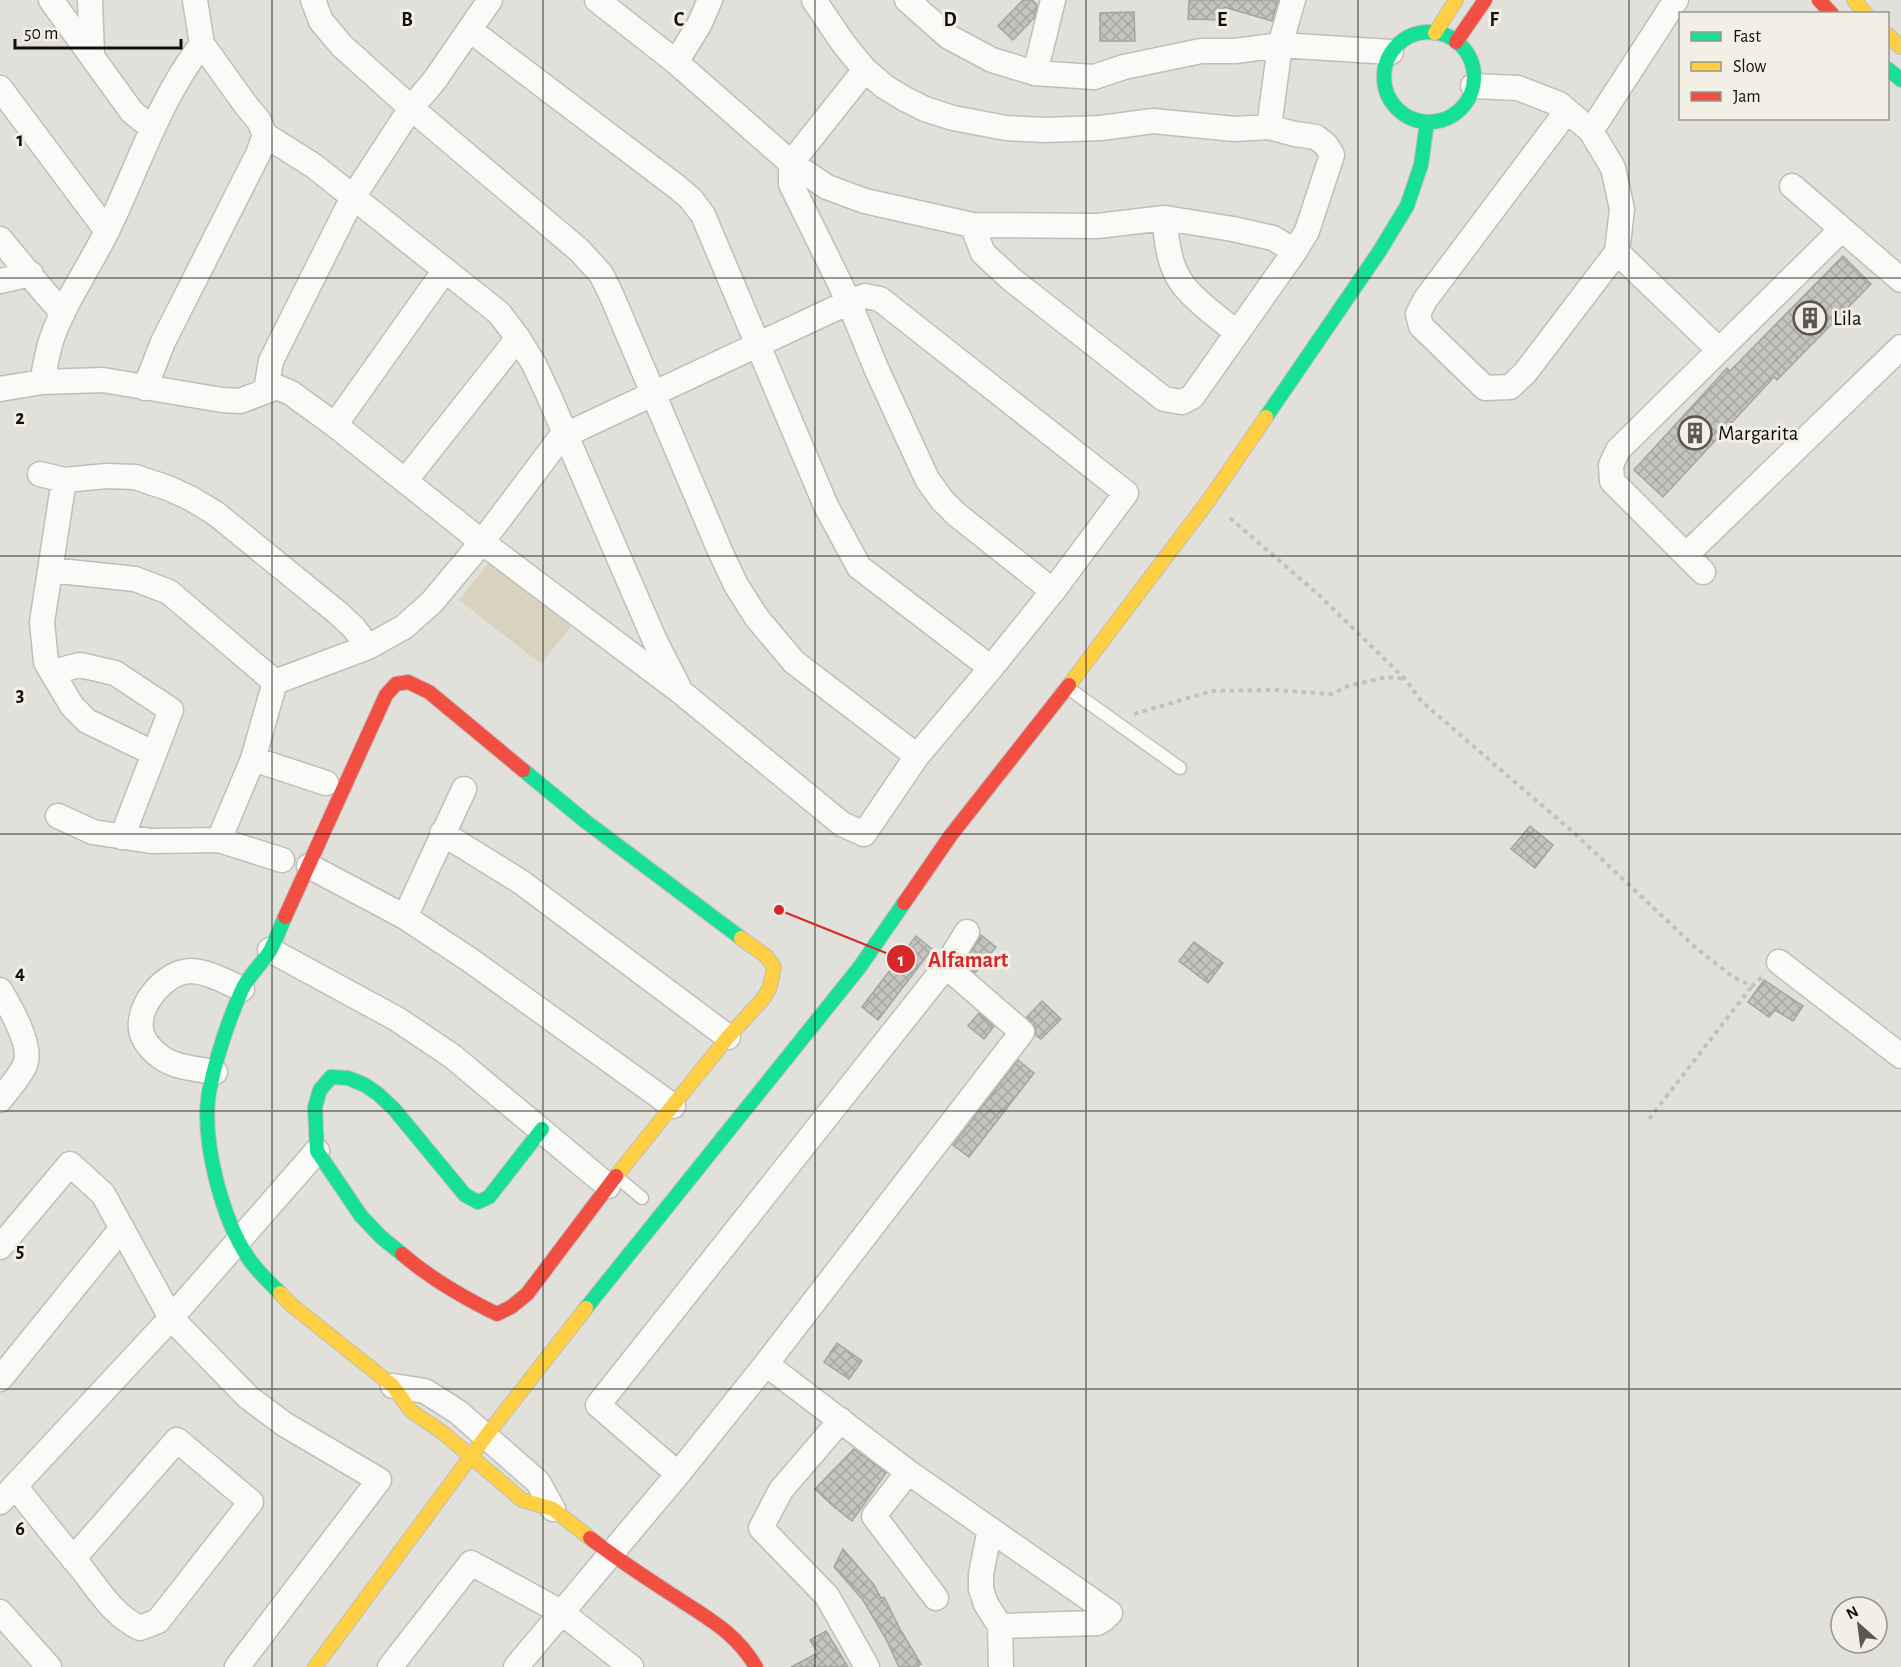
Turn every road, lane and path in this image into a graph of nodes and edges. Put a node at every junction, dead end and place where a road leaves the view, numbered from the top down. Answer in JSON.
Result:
{"nodes":[{"id":1,"x":51,"y":0,"type":"edge"},
{"id":2,"x":90,"y":0,"type":"edge"},
{"id":3,"x":195,"y":0,"type":"edge"},
{"id":4,"x":313,"y":0,"type":"edge"},
{"id":5,"x":490,"y":0,"type":"edge"},
{"id":6,"x":597,"y":0,"type":"edge"},
{"id":7,"x":710,"y":0,"type":"edge"},
{"id":8,"x":814,"y":0,"type":"edge"},
{"id":9,"x":907,"y":0,"type":"edge"},
{"id":10,"x":1053,"y":0,"type":"edge"},
{"id":11,"x":1293,"y":0,"type":"edge"},
{"id":12,"x":1456,"y":0,"type":"edge"},
{"id":13,"x":1485,"y":0,"type":"edge"},
{"id":14,"x":1676,"y":0,"type":"edge"},
{"id":15,"x":1819,"y":0,"type":"edge"},
{"id":16,"x":1854,"y":0,"type":"edge"},
{"id":17,"x":1830,"y":12,"type":"edge"},
{"id":18,"x":1864,"y":12,"type":"edge"},
{"id":19,"x":470,"y":30,"type":"junction"},
{"id":20,"x":1435,"y":33,"type":"junction"},
{"id":21,"x":1889,"y":37,"type":"edge"},
{"id":22,"x":1456,"y":42,"type":"junction"},
{"id":23,"x":202,"y":44,"type":"junction"},
{"id":24,"x":1280,"y":45,"type":"junction"},
{"id":25,"x":1901,"y":47,"type":"edge"},
{"id":26,"x":1391,"y":52,"type":"junction"},
{"id":27,"x":92,"y":56,"type":"junction"},
{"id":28,"x":676,"y":62,"type":"junction"},
{"id":29,"x":865,"y":70,"type":"junction"},
{"id":30,"x":1889,"y":71,"type":"edge"},
{"id":31,"x":1035,"y":73,"type":"junction"},
{"id":32,"x":1901,"y":80,"type":"edge"},
{"id":33,"x":1473,"y":86,"type":"junction"},
{"id":34,"x":0,"y":88,"type":"edge"},
{"id":35,"x":411,"y":108,"type":"junction"},
{"id":36,"x":1567,"y":111,"type":"junction"},
{"id":37,"x":1427,"y":122,"type":"junction"},
{"id":38,"x":1269,"y":127,"type":"junction"},
{"id":39,"x":152,"y":128,"type":"junction"},
{"id":40,"x":1591,"y":131,"type":"junction"},
{"id":41,"x":265,"y":135,"type":"junction"},
{"id":42,"x":790,"y":163,"type":"junction"},
{"id":43,"x":1792,"y":186,"type":"dead end"},
{"id":44,"x":353,"y":197,"type":"junction"},
{"id":45,"x":1165,"y":218,"type":"junction"},
{"id":46,"x":972,"y":225,"type":"junction"},
{"id":47,"x":1842,"y":230,"type":"junction"},
{"id":48,"x":107,"y":231,"type":"junction"},
{"id":49,"x":0,"y":239,"type":"edge"},
{"id":50,"x":1296,"y":251,"type":"junction"},
{"id":51,"x":1617,"y":252,"type":"junction"},
{"id":52,"x":445,"y":270,"type":"junction"},
{"id":53,"x":31,"y":274,"type":"junction"},
{"id":54,"x":1901,"y":280,"type":"edge"},
{"id":55,"x":0,"y":281,"type":"edge"},
{"id":56,"x":849,"y":302,"type":"junction"},
{"id":57,"x":63,"y":313,"type":"junction"},
{"id":58,"x":1237,"y":333,"type":"junction"},
{"id":59,"x":518,"y":338,"type":"junction"},
{"id":60,"x":757,"y":344,"type":"junction"},
{"id":61,"x":1901,"y":347,"type":"edge"},
{"id":62,"x":1719,"y":350,"type":"junction"},
{"id":63,"x":42,"y":382,"type":"junction"},
{"id":64,"x":144,"y":388,"type":"junction"},
{"id":65,"x":0,"y":389,"type":"edge"},
{"id":66,"x":266,"y":390,"type":"junction"},
{"id":67,"x":654,"y":393,"type":"junction"},
{"id":68,"x":335,"y":425,"type":"junction"},
{"id":69,"x":566,"y":434,"type":"junction"},
{"id":70,"x":40,"y":474,"type":"dead end"},
{"id":71,"x":64,"y":480,"type":"junction"},
{"id":72,"x":405,"y":481,"type":"junction"},
{"id":73,"x":1209,"y":500,"type":"junction"},
{"id":74,"x":482,"y":542,"type":"junction"},
{"id":75,"x":1686,"y":555,"type":"junction"},
{"id":76,"x":50,"y":570,"type":"junction"},
{"id":77,"x":1703,"y":573,"type":"dead end"},
{"id":78,"x":1053,"y":591,"type":"junction"},
{"id":79,"x":368,"y":647,"type":"junction"},
{"id":80,"x":991,"y":668,"type":"junction"},
{"id":81,"x":52,"y":672,"type":"junction"},
{"id":82,"x":1406,"y":680,"type":"junction"},
{"id":83,"x":275,"y":682,"type":"junction"},
{"id":84,"x":1067,"y":687,"type":"junction"},
{"id":85,"x":681,"y":692,"type":"junction"},
{"id":86,"x":1114,"y":720,"type":"junction"},
{"id":87,"x":153,"y":753,"type":"junction"},
{"id":88,"x":917,"y":756,"type":"junction"},
{"id":89,"x":253,"y":759,"type":"junction"},
{"id":90,"x":1180,"y":768,"type":"dead end"},
{"id":91,"x":326,"y":783,"type":"dead end"},
{"id":92,"x":464,"y":789,"type":"dead end"},
{"id":93,"x":58,"y":816,"type":"dead end"},
{"id":94,"x":442,"y":833,"type":"junction"},
{"id":95,"x":122,"y":837,"type":"junction"},
{"id":96,"x":219,"y":840,"type":"junction"},
{"id":97,"x":282,"y":860,"type":"dead end"},
{"id":98,"x":309,"y":866,"type":"junction"},
{"id":99,"x":405,"y":917,"type":"junction"},
{"id":100,"x":967,"y":932,"type":"dead end"},
{"id":101,"x":270,"y":950,"type":"junction"},
{"id":102,"x":1779,"y":962,"type":"joint"},
{"id":103,"x":946,"y":966,"type":"junction"},
{"id":104,"x":1752,"y":986,"type":"junction"},
{"id":105,"x":242,"y":989,"type":"junction"},
{"id":106,"x":0,"y":990,"type":"edge"},
{"id":107,"x":728,"y":1037,"type":"junction"},
{"id":108,"x":1901,"y":1056,"type":"edge"},
{"id":109,"x":214,"y":1072,"type":"junction"},
{"id":110,"x":0,"y":1100,"type":"edge"},
{"id":111,"x":673,"y":1106,"type":"junction"},
{"id":112,"x":1648,"y":1119,"type":"dead end"},
{"id":113,"x":542,"y":1129,"type":"junction"},
{"id":114,"x":317,"y":1151,"type":"junction"},
{"id":115,"x":612,"y":1181,"type":"junction"},
{"id":116,"x":642,"y":1198,"type":"dead end"},
{"id":117,"x":122,"y":1228,"type":"junction"},
{"id":118,"x":238,"y":1243,"type":"junction"},
{"id":119,"x":0,"y":1246,"type":"edge"},
{"id":120,"x":171,"y":1318,"type":"junction"},
{"id":121,"x":766,"y":1364,"type":"junction"},
{"id":122,"x":0,"y":1379,"type":"edge"},
{"id":123,"x":393,"y":1386,"type":"junction"},
{"id":124,"x":841,"y":1420,"type":"junction"},
{"id":125,"x":486,"y":1436,"type":"junction"},
{"id":126,"x":471,"y":1456,"type":"junction"},
{"id":127,"x":908,"y":1472,"type":"junction"},
{"id":128,"x":678,"y":1474,"type":"junction"},
{"id":129,"x":7,"y":1494,"type":"edge"},
{"id":130,"x":553,"y":1509,"type":"junction"},
{"id":131,"x":990,"y":1529,"type":"junction"},
{"id":132,"x":609,"y":1554,"type":"junction"},
{"id":133,"x":73,"y":1559,"type":"junction"},
{"id":134,"x":936,"y":1598,"type":"dead end"},
{"id":135,"x":0,"y":1612,"type":"edge"},
{"id":136,"x":561,"y":1612,"type":"junction"},
{"id":137,"x":1000,"y":1626,"type":"junction"},
{"id":138,"x":43,"y":1665,"type":"edge"},
{"id":139,"x":237,"y":1667,"type":"edge"},
{"id":140,"x":315,"y":1667,"type":"edge"},
{"id":141,"x":390,"y":1667,"type":"edge"},
{"id":142,"x":516,"y":1667,"type":"edge"},
{"id":143,"x":632,"y":1667,"type":"edge"},
{"id":144,"x":756,"y":1667,"type":"edge"},
{"id":145,"x":867,"y":1667,"type":"edge"},
{"id":146,"x":1001,"y":1667,"type":"edge"}],
"edges":[{"from":1,"to":27,"type":"street"},
{"from":2,"to":27,"type":"street"},
{"from":3,"to":23,"type":"street"},
{"from":4,"to":35,"type":"street"},
{"from":5,"to":19,"type":"street"},
{"from":6,"to":28,"type":"street"},
{"from":7,"to":28,"type":"street"},
{"from":8,"to":29,"type":"street"},
{"from":9,"to":31,"type":"street"},
{"from":10,"to":31,"type":"street"},
{"from":11,"to":24,"type":"street"},
{"from":12,"to":20,"type":"street"},
{"from":13,"to":22,"type":"street"},
{"from":14,"to":40,"type":"street"},
{"from":15,"to":17,"type":"street"},
{"from":16,"to":18,"type":"street"},
{"from":19,"to":35,"type":"street"},
{"from":19,"to":60,"type":"street"},
{"from":20,"to":22,"type":"street"},
{"from":20,"to":26,"type":"street"},
{"from":21,"to":25,"type":"street"},
{"from":22,"to":33,"type":"street"},
{"from":23,"to":39,"type":"street"},
{"from":23,"to":41,"type":"street"},
{"from":24,"to":26,"type":"street"},
{"from":24,"to":31,"type":"street"},
{"from":24,"to":38,"type":"street"},
{"from":26,"to":37,"type":"street"},
{"from":27,"to":39,"type":"street"},
{"from":28,"to":42,"type":"street"},
{"from":29,"to":38,"type":"street"},
{"from":29,"to":42,"type":"street"},
{"from":30,"to":32,"type":"street"},
{"from":33,"to":36,"type":"street"},
{"from":33,"to":37,"type":"street"},
{"from":34,"to":48,"type":"street"},
{"from":35,"to":44,"type":"street"},
{"from":35,"to":67,"type":"street"},
{"from":36,"to":40,"type":"street"},
{"from":36,"to":51,"type":"street"},
{"from":37,"to":73,"type":"street"},
{"from":38,"to":50,"type":"street"},
{"from":39,"to":48,"type":"street"},
{"from":40,"to":51,"type":"street"},
{"from":41,"to":44,"type":"street"},
{"from":41,"to":64,"type":"street"},
{"from":42,"to":46,"type":"street"},
{"from":42,"to":56,"type":"street"},
{"from":43,"to":47,"type":"street"},
{"from":44,"to":52,"type":"street"},
{"from":44,"to":66,"type":"street"},
{"from":45,"to":46,"type":"street"},
{"from":45,"to":50,"type":"street"},
{"from":45,"to":58,"type":"street"},
{"from":46,"to":58,"type":"street"},
{"from":47,"to":54,"type":"street"},
{"from":47,"to":62,"type":"street"},
{"from":48,"to":57,"type":"street"},
{"from":49,"to":53,"type":"street"},
{"from":50,"to":58,"type":"street"},
{"from":51,"to":62,"type":"street"},
{"from":52,"to":59,"type":"street"},
{"from":52,"to":68,"type":"street"},
{"from":53,"to":55,"type":"street"},
{"from":53,"to":57,"type":"street"},
{"from":56,"to":60,"type":"street"},
{"from":56,"to":78,"type":"street"},
{"from":56,"to":78,"type":"street"},
{"from":57,"to":63,"type":"street"},
{"from":59,"to":69,"type":"street"},
{"from":59,"to":72,"type":"street"},
{"from":60,"to":67,"type":"street"},
{"from":60,"to":80,"type":"street"},
{"from":61,"to":75,"type":"street"},
{"from":62,"to":75,"type":"street"},
{"from":63,"to":64,"type":"street"},
{"from":63,"to":65,"type":"street"},
{"from":64,"to":66,"type":"street"},
{"from":66,"to":68,"type":"street"},
{"from":67,"to":69,"type":"street"},
{"from":67,"to":88,"type":"street"},
{"from":68,"to":72,"type":"street"},
{"from":69,"to":74,"type":"street"},
{"from":69,"to":85,"type":"street"},
{"from":70,"to":71,"type":"street"},
{"from":71,"to":76,"type":"street"},
{"from":71,"to":79,"type":"street"},
{"from":72,"to":74,"type":"street"},
{"from":73,"to":82,"type":"path"},
{"from":73,"to":84,"type":"street"},
{"from":74,"to":79,"type":"street"},
{"from":74,"to":85,"type":"street"},
{"from":75,"to":77,"type":"street"},
{"from":76,"to":81,"type":"street"},
{"from":76,"to":83,"type":"street"},
{"from":78,"to":80,"type":"street"},
{"from":79,"to":83,"type":"street"},
{"from":80,"to":88,"type":"street"},
{"from":81,"to":87,"type":"street"},
{"from":81,"to":87,"type":"street"},
{"from":82,"to":86,"type":"path"},
{"from":82,"to":104,"type":"path"},
{"from":83,"to":89,"type":"street"},
{"from":84,"to":86,"type":"lane"},
{"from":84,"to":125,"type":"street"},
{"from":85,"to":88,"type":"street"},
{"from":86,"to":90,"type":"lane"},
{"from":87,"to":95,"type":"street"},
{"from":89,"to":91,"type":"street"},
{"from":89,"to":96,"type":"street"},
{"from":92,"to":94,"type":"street"},
{"from":93,"to":95,"type":"street"},
{"from":94,"to":99,"type":"street"},
{"from":94,"to":107,"type":"street"},
{"from":95,"to":96,"type":"street"},
{"from":96,"to":97,"type":"street"},
{"from":98,"to":99,"type":"street"},
{"from":98,"to":101,"type":"street"},
{"from":98,"to":107,"type":"street"},
{"from":99,"to":111,"type":"street"},
{"from":100,"to":103,"type":"street"},
{"from":101,"to":105,"type":"street"},
{"from":101,"to":113,"type":"street"},
{"from":102,"to":104,"type":"path"},
{"from":102,"to":108,"type":"street"},
{"from":103,"to":121,"type":"street"},
{"from":103,"to":128,"type":"street"},
{"from":104,"to":112,"type":"path"},
{"from":105,"to":109,"type":"street"},
{"from":105,"to":109,"type":"street"},
{"from":106,"to":110,"type":"street"},
{"from":107,"to":111,"type":"street"},
{"from":109,"to":118,"type":"street"},
{"from":111,"to":115,"type":"street"},
{"from":113,"to":114,"type":"street"},
{"from":113,"to":115,"type":"street"},
{"from":114,"to":115,"type":"street"},
{"from":114,"to":118,"type":"street"},
{"from":115,"to":116,"type":"lane"},
{"from":117,"to":119,"type":"street"},
{"from":117,"to":120,"type":"street"},
{"from":117,"to":122,"type":"street"},
{"from":118,"to":120,"type":"street"},
{"from":118,"to":123,"type":"street"},
{"from":120,"to":129,"type":"street"},
{"from":120,"to":139,"type":"street"},
{"from":121,"to":124,"type":"street"},
{"from":121,"to":128,"type":"street"},
{"from":123,"to":125,"type":"street"},
{"from":123,"to":126,"type":"street"},
{"from":124,"to":127,"type":"street"},
{"from":124,"to":145,"type":"street"},
{"from":125,"to":126,"type":"street"},
{"from":125,"to":130,"type":"street"},
{"from":126,"to":130,"type":"street"},
{"from":126,"to":140,"type":"street"},
{"from":127,"to":131,"type":"street"},
{"from":127,"to":134,"type":"street"},
{"from":128,"to":132,"type":"street"},
{"from":129,"to":133,"type":"street"},
{"from":130,"to":132,"type":"street"},
{"from":131,"to":137,"type":"street"},
{"from":131,"to":137,"type":"street"},
{"from":132,"to":136,"type":"street"},
{"from":132,"to":144,"type":"street"},
{"from":133,"to":133,"type":"street"},
{"from":135,"to":138,"type":"street"},
{"from":136,"to":141,"type":"street"},
{"from":136,"to":142,"type":"street"},
{"from":136,"to":143,"type":"street"},
{"from":137,"to":146,"type":"street"}]}
